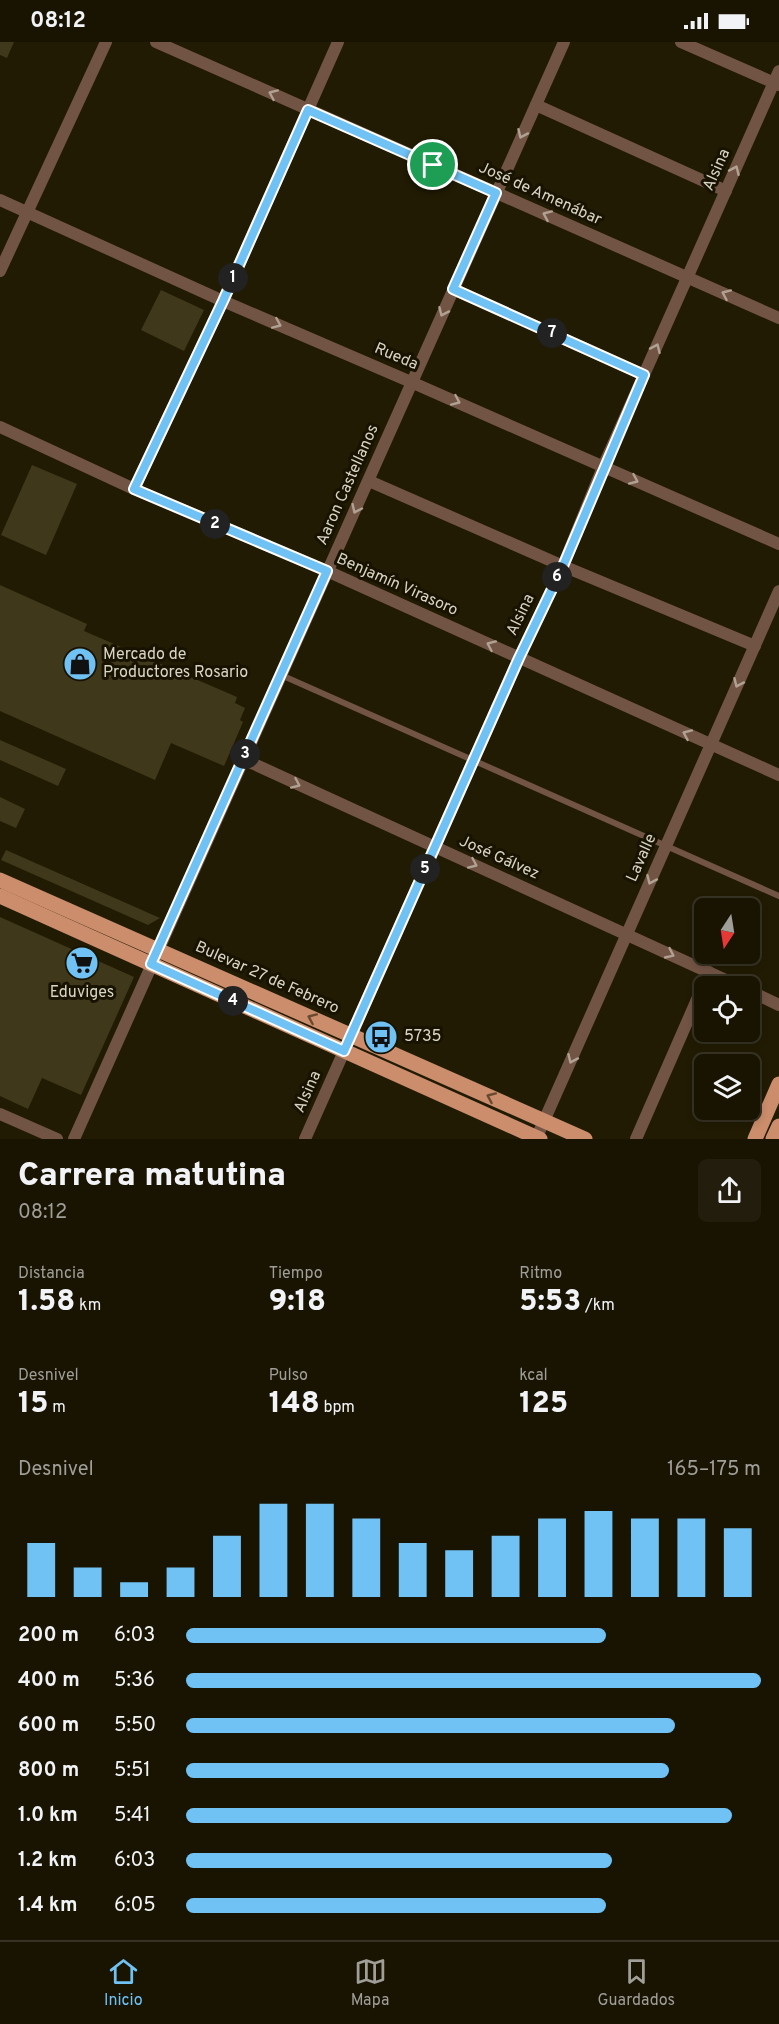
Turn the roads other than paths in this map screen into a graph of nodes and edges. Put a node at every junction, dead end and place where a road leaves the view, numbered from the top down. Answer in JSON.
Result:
{"nodes":[{"id":1,"x":106,"y":42,"type":"edge"},
{"id":2,"x":156,"y":42,"type":"edge"},
{"id":3,"x":338,"y":42,"type":"edge"},
{"id":4,"x":564,"y":42,"type":"edge"},
{"id":5,"x":681,"y":42,"type":"edge"},
{"id":6,"x":779,"y":70,"type":"edge"},
{"id":7,"x":776,"y":84,"type":"edge"},
{"id":8,"x":536,"y":105,"type":"junction"},
{"id":9,"x":308,"y":110,"type":"junction"},
{"id":10,"x":726,"y":191,"type":"junction"},
{"id":11,"x":496,"y":193,"type":"junction"},
{"id":12,"x":0,"y":200,"type":"edge"},
{"id":13,"x":26,"y":212,"type":"junction"},
{"id":14,"x":0,"y":271,"type":"edge"},
{"id":15,"x":687,"y":277,"type":"junction"},
{"id":16,"x":453,"y":289,"type":"junction"},
{"id":17,"x":223,"y":301,"type":"junction"},
{"id":18,"x":779,"y":318,"type":"edge"},
{"id":19,"x":644,"y":375,"type":"junction"},
{"id":20,"x":411,"y":382,"type":"junction"},
{"id":21,"x":0,"y":427,"type":"edge"},
{"id":22,"x":603,"y":467,"type":"junction"},
{"id":23,"x":369,"y":481,"type":"junction"},
{"id":24,"x":134,"y":489,"type":"junction"},
{"id":25,"x":779,"y":544,"type":"edge"},
{"id":26,"x":563,"y":566,"type":"junction"},
{"id":27,"x":327,"y":571,"type":"junction"},
{"id":28,"x":779,"y":591,"type":"edge"},
{"id":29,"x":755,"y":646,"type":"junction"},
{"id":30,"x":519,"y":658,"type":"junction"},
{"id":31,"x":280,"y":675,"type":"junction"},
{"id":32,"x":711,"y":744,"type":"junction"},
{"id":33,"x":243,"y":759,"type":"junction"},
{"id":34,"x":473,"y":760,"type":"junction"},
{"id":35,"x":779,"y":775,"type":"edge"},
{"id":36,"x":666,"y":846,"type":"junction"},
{"id":37,"x":435,"y":847,"type":"junction"},
{"id":38,"x":0,"y":880,"type":"edge"},
{"id":39,"x":0,"y":896,"type":"edge"},
{"id":40,"x":779,"y":896,"type":"edge"},
{"id":41,"x":627,"y":934,"type":"junction"},
{"id":42,"x":158,"y":949,"type":"junction"},
{"id":43,"x":151,"y":964,"type":"junction"},
{"id":44,"x":709,"y":972,"type":"junction"},
{"id":45,"x":718,"y":976,"type":"edge"},
{"id":46,"x":760,"y":996,"type":"edge"},
{"id":47,"x":779,"y":1005,"type":"edge"},
{"id":48,"x":351,"y":1035,"type":"junction"},
{"id":49,"x":344,"y":1051,"type":"junction"},
{"id":50,"x":779,"y":1084,"type":"edge"},
{"id":51,"x":0,"y":1114,"type":"edge"},
{"id":52,"x":544,"y":1121,"type":"junction"},
{"id":53,"x":779,"y":1126,"type":"edge"},
{"id":54,"x":538,"y":1138,"type":"edge"},
{"id":55,"x":57,"y":1139,"type":"edge"},
{"id":56,"x":74,"y":1139,"type":"edge"},
{"id":57,"x":305,"y":1139,"type":"edge"},
{"id":58,"x":585,"y":1139,"type":"edge"},
{"id":59,"x":636,"y":1139,"type":"edge"},
{"id":60,"x":755,"y":1139,"type":"edge"},
{"id":61,"x":773,"y":1139,"type":"edge"}],
"edges":[{"from":1,"to":13,"type":"street"},
{"from":9,"to":2,"type":"street","name":"José de Amenábar","one_way":true},
{"from":3,"to":9,"type":"street"},
{"from":4,"to":8,"type":"street","name":"Aaron Castellanos"},
{"from":5,"to":7,"type":"street"},
{"from":6,"to":7,"type":"street","name":"Alsina"},
{"from":10,"to":7,"type":"street","name":"Alsina","one_way":true},
{"from":8,"to":10,"type":"street"},
{"from":8,"to":11,"type":"street","name":"Aaron Castellanos","one_way":true},
{"from":9,"to":11,"type":"street","name":"José de Amenábar"},
{"from":9,"to":17,"type":"street"},
{"from":10,"to":15,"type":"street","name":"Alsina"},
{"from":15,"to":11,"type":"street","name":"José de Amenábar","one_way":true},
{"from":11,"to":16,"type":"street","name":"Aaron Castellanos"},
{"from":12,"to":13,"type":"street","name":"Rueda"},
{"from":13,"to":14,"type":"street"},
{"from":13,"to":17,"type":"street","name":"Rueda"},
{"from":18,"to":15,"type":"street","name":"José de Amenábar","one_way":true},
{"from":19,"to":15,"type":"street","name":"Alsina","one_way":true},
{"from":16,"to":19,"type":"street"},
{"from":16,"to":20,"type":"street","name":"Aaron Castellanos","one_way":true},
{"from":17,"to":20,"type":"street","name":"Rueda","one_way":true},
{"from":17,"to":24,"type":"street"},
{"from":19,"to":22,"type":"street","name":"Alsina"},
{"from":20,"to":22,"type":"street","name":"Rueda","one_way":true},
{"from":20,"to":23,"type":"street","name":"Aaron Castellanos"},
{"from":21,"to":24,"type":"street","name":"Benjamín Virasoro"},
{"from":22,"to":25,"type":"street","name":"Rueda","one_way":true},
{"from":22,"to":26,"type":"street","name":"Alsina"},
{"from":23,"to":26,"type":"street"},
{"from":23,"to":27,"type":"street","name":"Aaron Castellanos","one_way":true},
{"from":24,"to":27,"type":"street","name":"Benjamín Virasoro"},
{"from":26,"to":29,"type":"street"},
{"from":26,"to":30,"type":"street","name":"Alsina"},
{"from":30,"to":27,"type":"street","name":"Benjamín Virasoro","one_way":true},
{"from":27,"to":31,"type":"street","name":"Aaron Castellanos"},
{"from":28,"to":29,"type":"street","name":"Lavalle"},
{"from":29,"to":32,"type":"street","name":"Lavalle","one_way":true},
{"from":32,"to":30,"type":"street","name":"Benjamín Virasoro","one_way":true},
{"from":30,"to":34,"type":"street","name":"Alsina"},
{"from":31,"to":33,"type":"street","name":"Aaron Castellanos"},
{"from":31,"to":34,"type":"lane"},
{"from":32,"to":35,"type":"street","name":"Benjamín Virasoro"},
{"from":32,"to":36,"type":"street","name":"Lavalle"},
{"from":33,"to":37,"type":"street","name":"José Gálvez","one_way":true},
{"from":33,"to":42,"type":"street","name":"Aaron Castellanos"},
{"from":34,"to":36,"type":"lane"},
{"from":34,"to":37,"type":"street","name":"Alsina"},
{"from":36,"to":40,"type":"lane"},
{"from":36,"to":41,"type":"street","name":"Lavalle","one_way":true},
{"from":37,"to":41,"type":"street","name":"José Gálvez","one_way":true},
{"from":37,"to":48,"type":"street","name":"Alsina"},
{"from":38,"to":42,"type":"main road","name":"Bulevar 27 de Febrero"},
{"from":39,"to":43,"type":"main road"},
{"from":41,"to":44,"type":"street","name":"José Gálvez","one_way":true},
{"from":41,"to":52,"type":"street","name":"Lavalle","one_way":true},
{"from":42,"to":43,"type":"street","name":"Aaron Castellanos"},
{"from":48,"to":42,"type":"main road","name":"Bulevar 27 de Febrero","one_way":true},
{"from":43,"to":49,"type":"main road"},
{"from":43,"to":56,"type":"street","name":"Aaron Castellanos"},
{"from":44,"to":45,"type":"street","name":"José Gálvez"},
{"from":44,"to":59,"type":"street"},
{"from":46,"to":47,"type":"street"},
{"from":48,"to":49,"type":"street","name":"Alsina"},
{"from":52,"to":48,"type":"main road","name":"Bulevar 27 de Febrero","one_way":true},
{"from":49,"to":54,"type":"main road"},
{"from":49,"to":57,"type":"street","name":"Alsina"},
{"from":50,"to":60,"type":"main road"},
{"from":51,"to":55,"type":"street"},
{"from":52,"to":54,"type":"street","name":"Lavalle"},
{"from":52,"to":58,"type":"main road","name":"Bulevar 27 de Febrero"},
{"from":53,"to":61,"type":"main road"}]}
